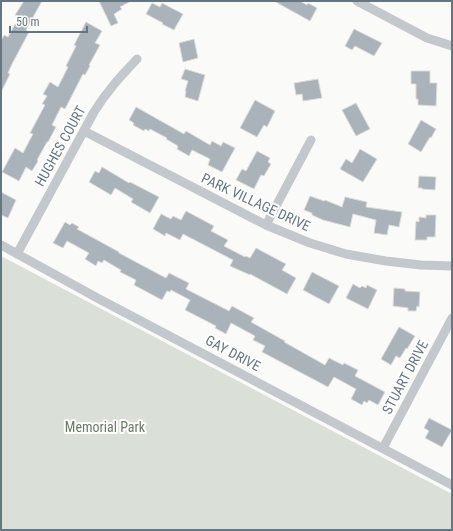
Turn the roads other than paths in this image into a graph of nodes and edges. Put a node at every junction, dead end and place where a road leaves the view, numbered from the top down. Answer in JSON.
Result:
{"nodes":[{"id":1,"x":357,"y":1,"type":"edge"},
{"id":2,"x":452,"y":46,"type":"edge"},
{"id":3,"x":137,"y":59,"type":"dead end"},
{"id":4,"x":84,"y":131,"type":"junction"},
{"id":5,"x":311,"y":140,"type":"dead end"},
{"id":6,"x":266,"y":225,"type":"junction"},
{"id":7,"x":1,"y":245,"type":"edge"},
{"id":8,"x":17,"y":254,"type":"junction"},
{"id":9,"x":452,"y":266,"type":"edge"},
{"id":10,"x":452,"y":318,"type":"edge"},
{"id":11,"x":384,"y":448,"type":"junction"},
{"id":12,"x":452,"y":485,"type":"edge"}],
"edges":[{"from":1,"to":2,"type":"street"},
{"from":3,"to":4,"type":"street","name":"HUGHES COURT"},
{"from":4,"to":6,"type":"street","name":"PARK VILLAGE DRIVE"},
{"from":4,"to":8,"type":"street","name":"HUGHES COURT"},
{"from":5,"to":6,"type":"street"},
{"from":6,"to":9,"type":"street","name":"PARK VILLAGE DRIVE"},
{"from":7,"to":8,"type":"street","name":"GAY DRIVE"},
{"from":8,"to":11,"type":"street","name":"GAY DRIVE"},
{"from":10,"to":11,"type":"street","name":"STUART DRIVE"},
{"from":11,"to":12,"type":"street","name":"GAY DRIVE"}]}
